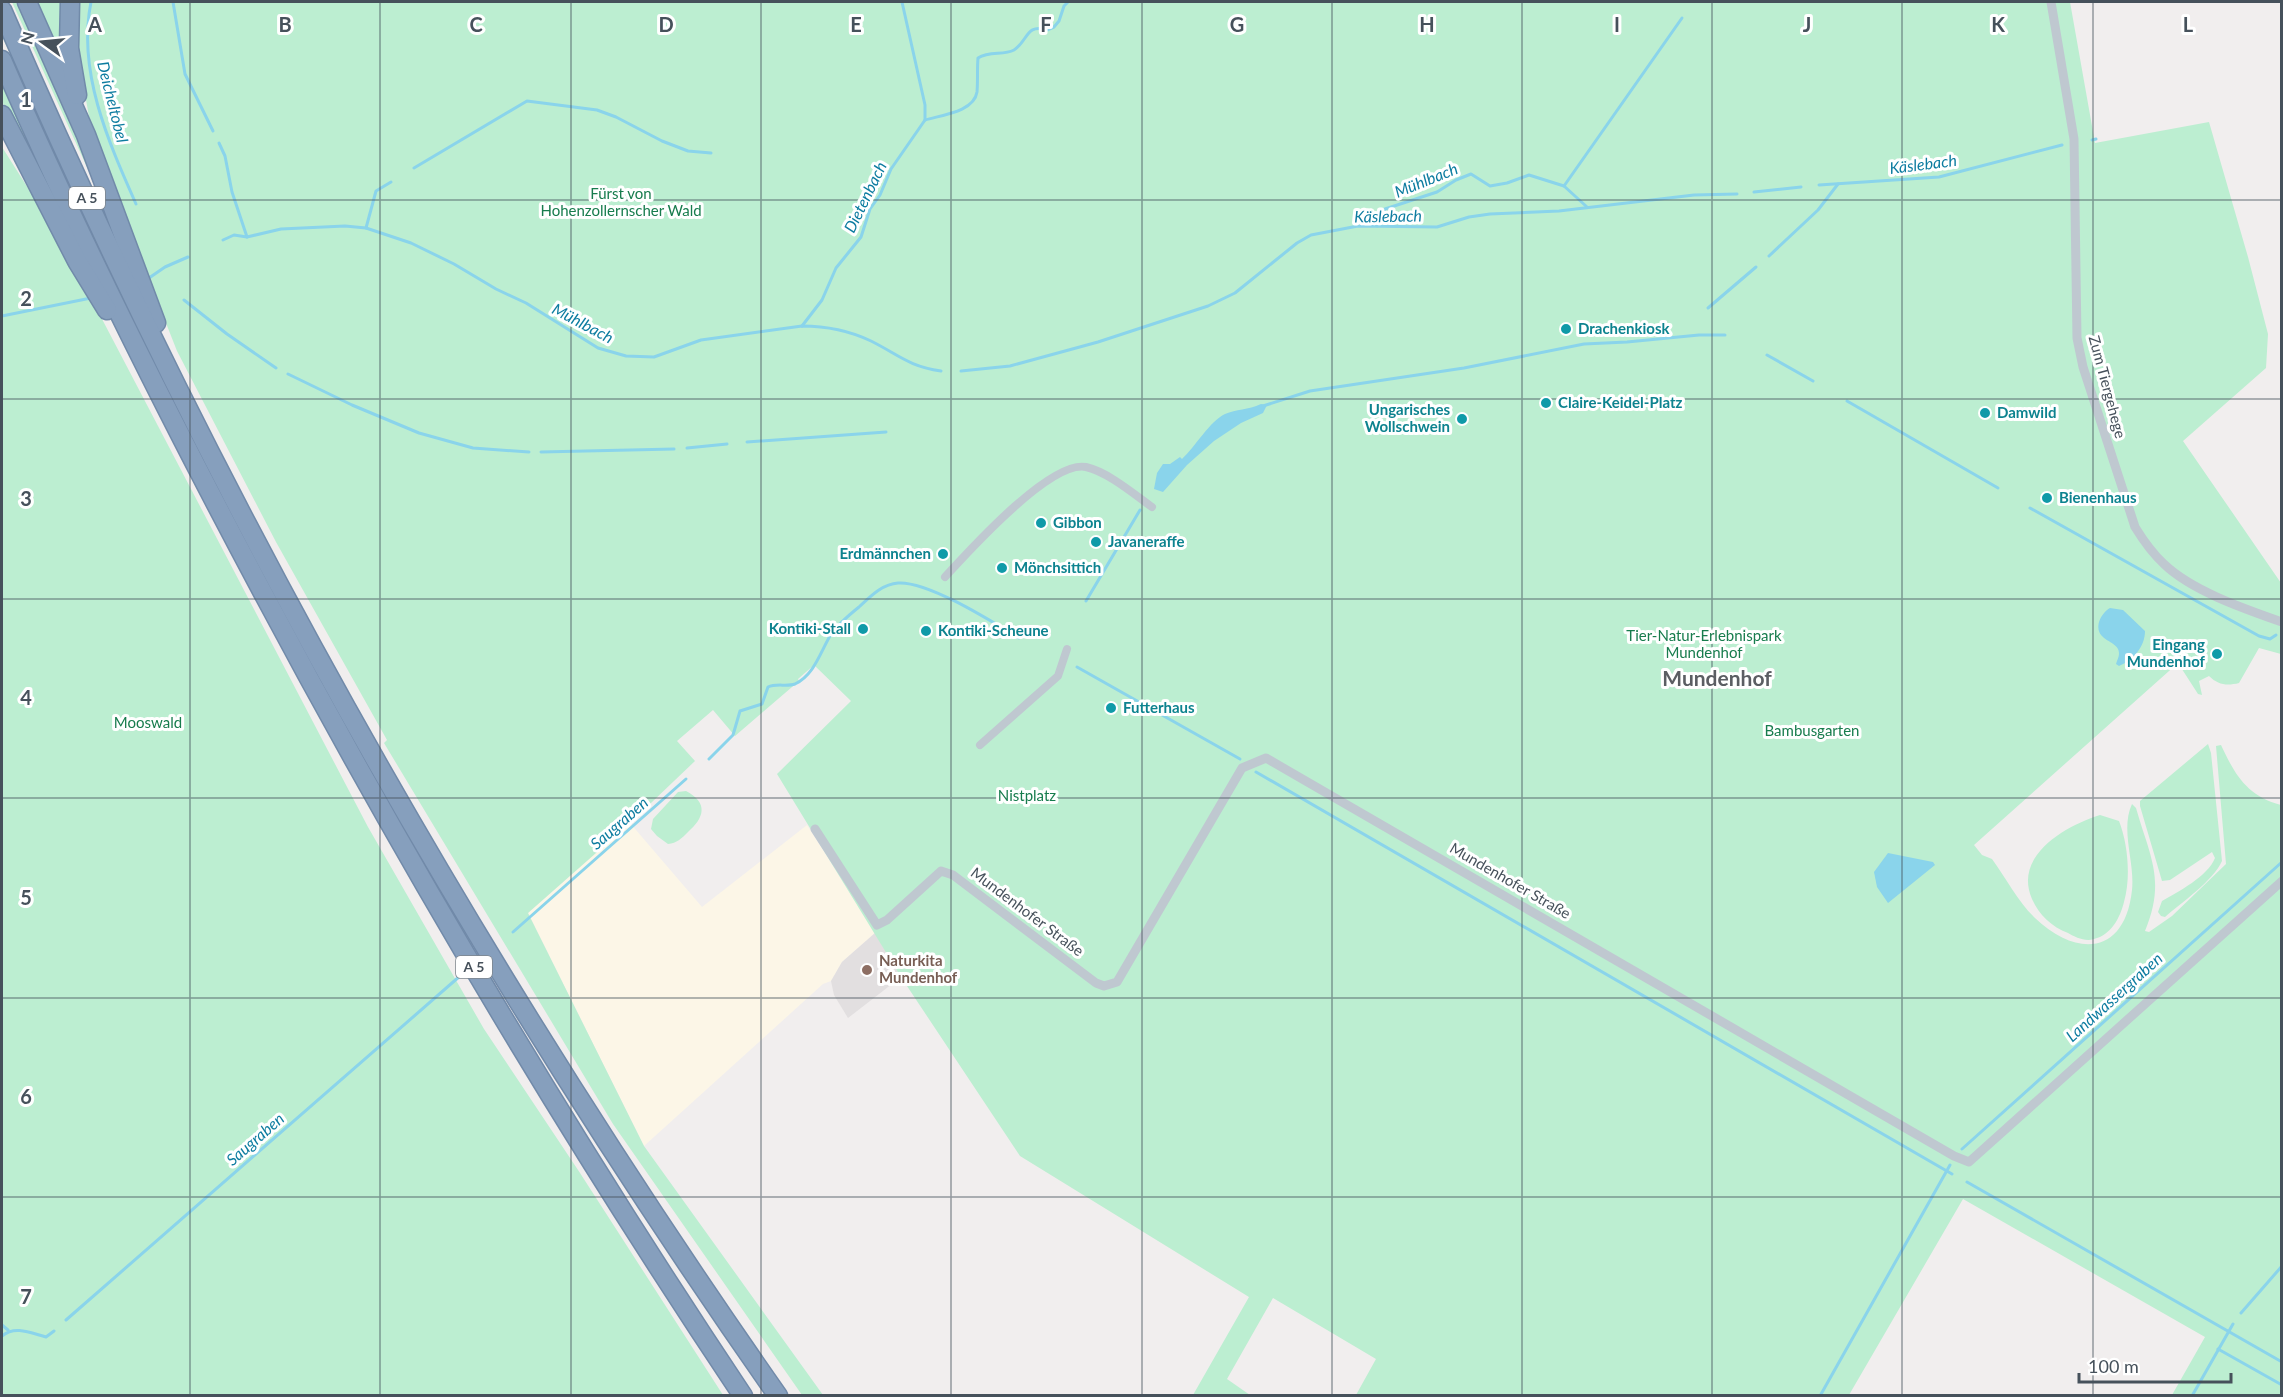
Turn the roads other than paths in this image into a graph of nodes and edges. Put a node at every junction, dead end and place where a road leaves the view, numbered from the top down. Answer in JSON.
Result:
{"nodes":[{"id":1,"x":27,"y":2,"type":"edge"},
{"id":2,"x":70,"y":2,"type":"edge"},
{"id":3,"x":2051,"y":2,"type":"edge"},
{"id":4,"x":2,"y":10,"type":"edge"},
{"id":5,"x":2,"y":60,"type":"edge"},
{"id":6,"x":2,"y":115,"type":"edge"},
{"id":7,"x":86,"y":135,"type":"junction"},
{"id":8,"x":2,"y":138,"type":"edge"},
{"id":9,"x":23,"y":159,"type":"junction"},
{"id":10,"x":145,"y":366,"type":"junction"},
{"id":11,"x":176,"y":385,"type":"junction"},
{"id":12,"x":1152,"y":507,"type":"dead end"},
{"id":13,"x":945,"y":578,"type":"dead end"},
{"id":14,"x":2282,"y":622,"type":"edge"},
{"id":15,"x":1067,"y":649,"type":"dead end"},
{"id":16,"x":980,"y":745,"type":"dead end"},
{"id":17,"x":815,"y":829,"type":"dead end"},
{"id":18,"x":2282,"y":882,"type":"edge"},
{"id":19,"x":743,"y":1395,"type":"edge"},
{"id":20,"x":778,"y":1395,"type":"edge"}],
"edges":[{"from":1,"to":7,"type":"highway"},
{"from":2,"to":7,"type":"highway"},
{"from":3,"to":14,"type":"street","name":"Zum Tiergehege"},
{"from":4,"to":11,"type":"highway","number":"A 5"},
{"from":5,"to":10,"type":"highway","number":"A 5"},
{"from":6,"to":9,"type":"highway"},
{"from":7,"to":11,"type":"highway"},
{"from":8,"to":9,"type":"highway"},
{"from":9,"to":10,"type":"highway"},
{"from":10,"to":19,"type":"highway","number":"A 5"},
{"from":11,"to":20,"type":"highway","number":"A 5"},
{"from":12,"to":13,"type":"street"},
{"from":15,"to":16,"type":"street"},
{"from":17,"to":18,"type":"street","name":"Mundenhofer Straße"}]}
